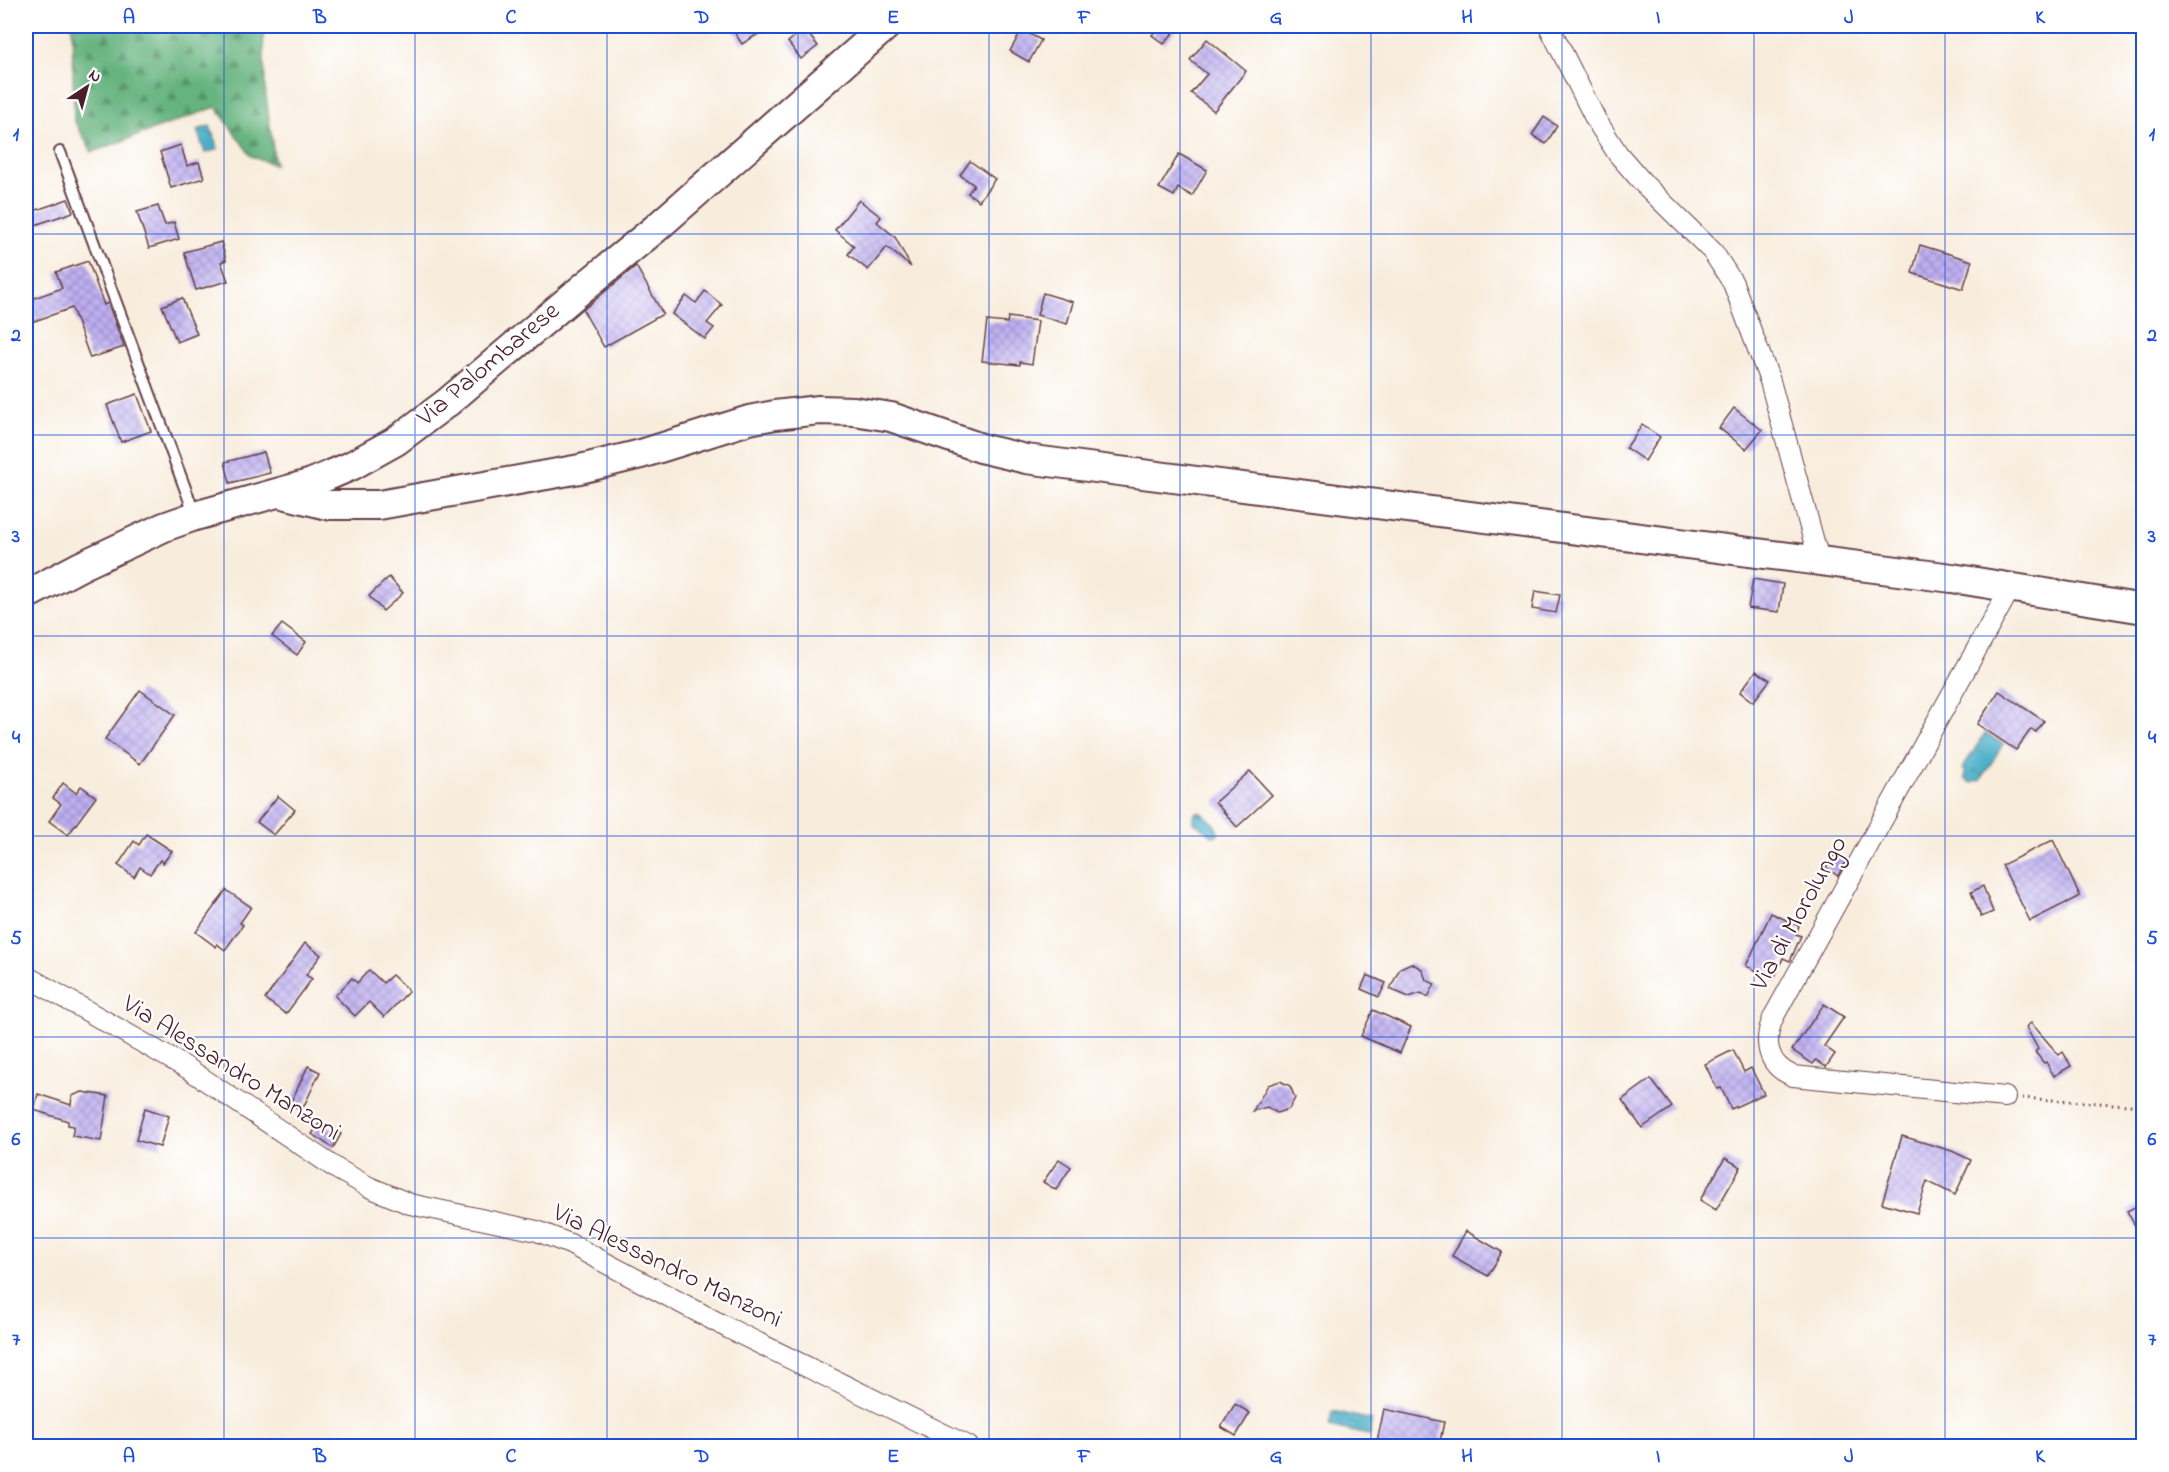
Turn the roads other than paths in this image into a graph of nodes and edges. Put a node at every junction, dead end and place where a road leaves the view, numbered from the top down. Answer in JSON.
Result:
{"nodes":[{"id":1,"x":886,"y":26,"type":"edge"},
{"id":2,"x":1549,"y":26,"type":"edge"},
{"id":3,"x":60,"y":152,"type":"dead end"},
{"id":4,"x":279,"y":494,"type":"junction"},
{"id":5,"x":195,"y":516,"type":"junction"},
{"id":6,"x":1820,"y":560,"type":"junction"},
{"id":7,"x":2012,"y":587,"type":"junction"},
{"id":8,"x":26,"y":595,"type":"edge"},
{"id":9,"x":2144,"y":609,"type":"edge"},
{"id":10,"x":26,"y":976,"type":"edge"},
{"id":11,"x":2006,"y":1097,"type":"road end"},
{"id":12,"x":968,"y":1446,"type":"edge"}],
"edges":[{"from":1,"to":4,"type":"street","name":"Via Palombarese"},
{"from":2,"to":6,"type":"street"},
{"from":3,"to":5,"type":"lane"},
{"from":4,"to":5,"type":"street","name":"Via Palombarese"},
{"from":4,"to":6,"type":"street"},
{"from":5,"to":8,"type":"street","name":"Via Palombarese"},
{"from":6,"to":7,"type":"street"},
{"from":7,"to":9,"type":"street"},
{"from":7,"to":11,"type":"street","name":"Via di Morolungo"},
{"from":10,"to":12,"type":"street","name":"Via Alessandro Manzoni"}]}
